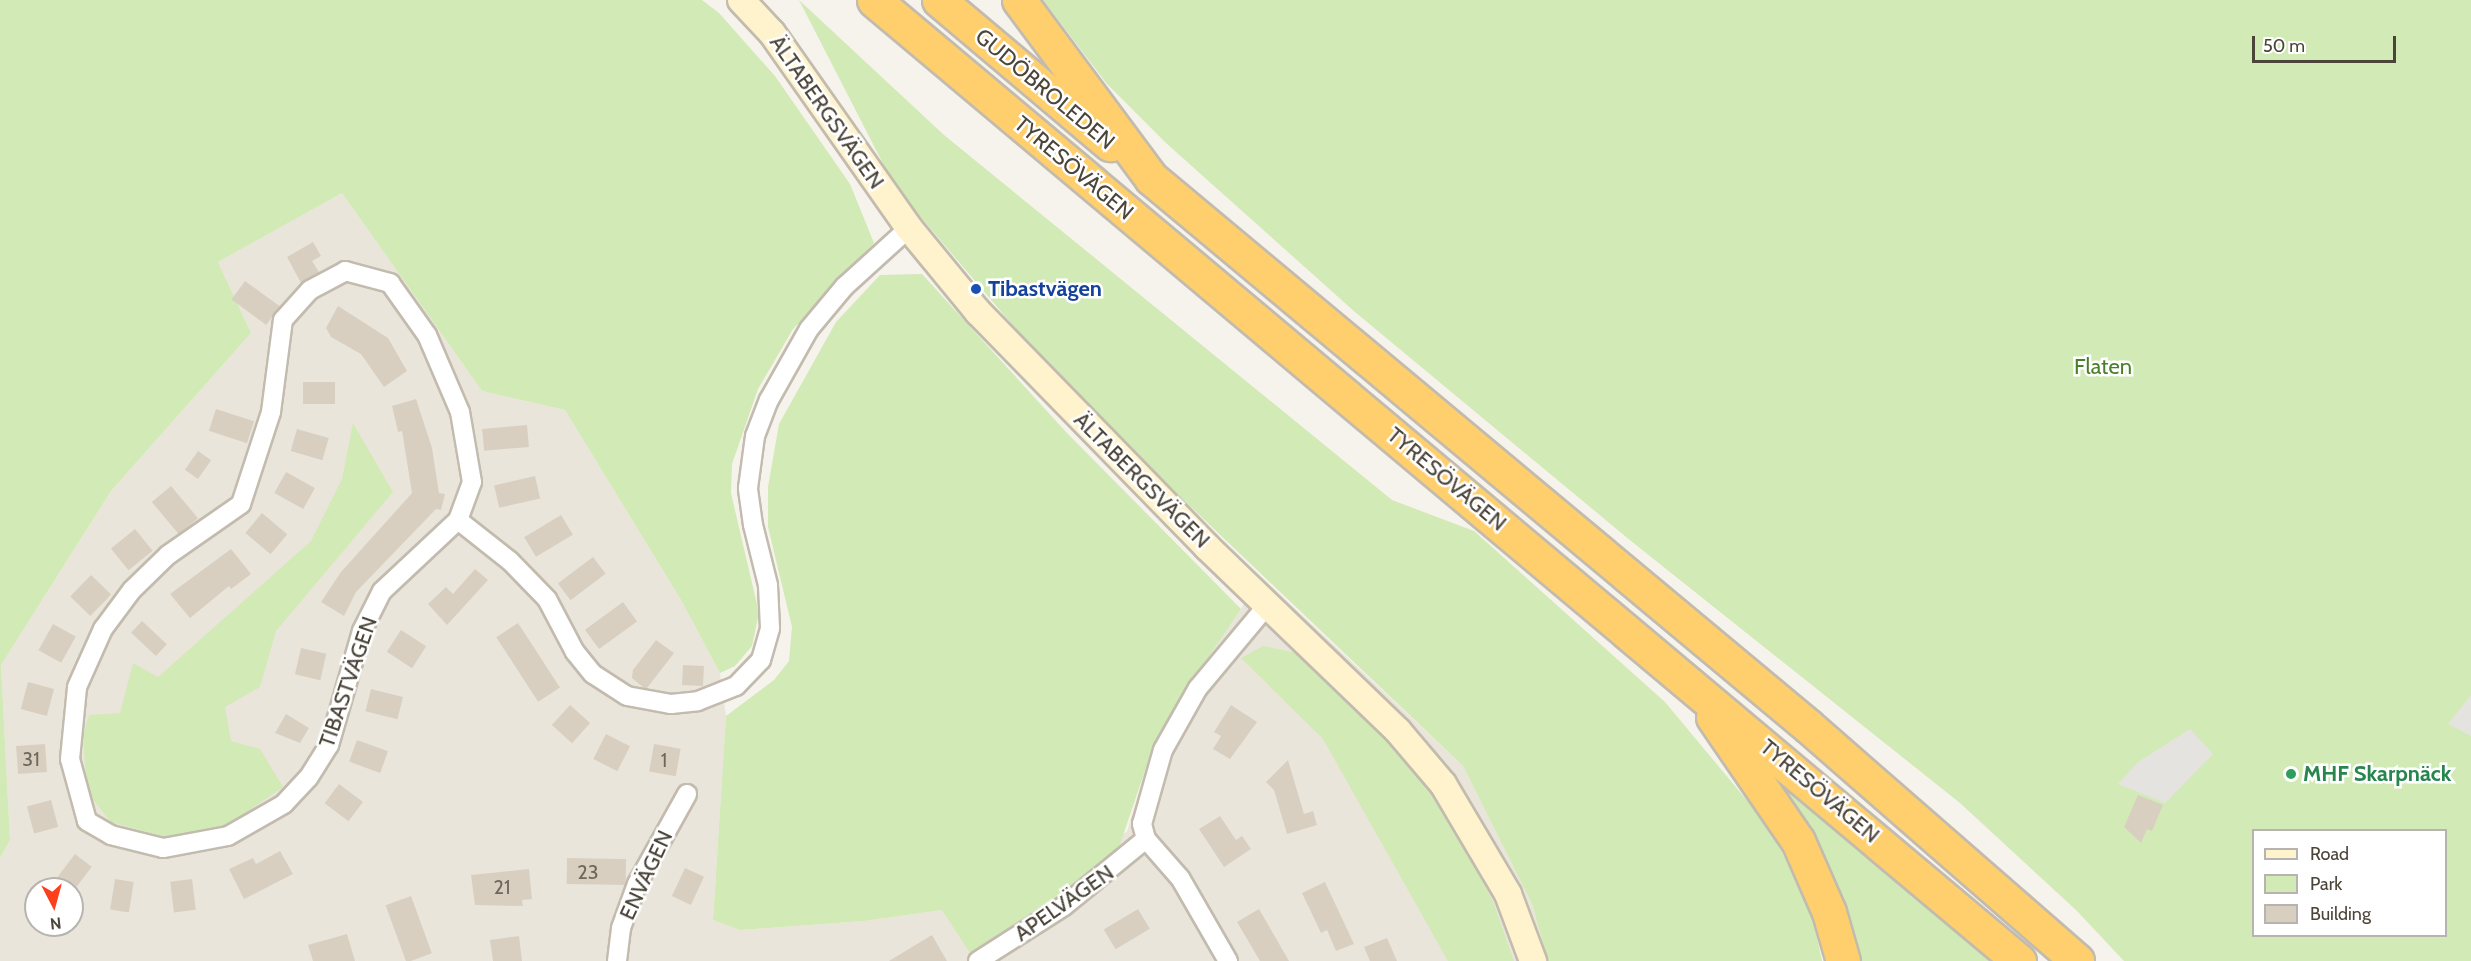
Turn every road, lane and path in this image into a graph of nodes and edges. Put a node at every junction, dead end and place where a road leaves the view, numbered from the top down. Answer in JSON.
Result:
{"nodes":[{"id":1,"x":874,"y":0,"type":"edge"},
{"id":2,"x":939,"y":0,"type":"edge"},
{"id":3,"x":1018,"y":0,"type":"edge"},
{"id":4,"x":745,"y":1,"type":"edge"},
{"id":5,"x":1151,"y":178,"type":"junction"},
{"id":6,"x":909,"y":228,"type":"junction"},
{"id":7,"x":458,"y":520,"type":"junction"},
{"id":8,"x":1269,"y":603,"type":"junction"},
{"id":9,"x":1682,"y":675,"type":"junction"},
{"id":10,"x":687,"y":794,"type":"dead end"},
{"id":11,"x":1146,"y":838,"type":"junction"},
{"id":12,"x":617,"y":961,"type":"edge"},
{"id":13,"x":978,"y":961,"type":"edge"},
{"id":14,"x":1228,"y":961,"type":"edge"},
{"id":15,"x":1533,"y":961,"type":"edge"},
{"id":16,"x":1843,"y":961,"type":"edge"},
{"id":17,"x":2019,"y":961,"type":"edge"},
{"id":18,"x":2077,"y":961,"type":"edge"}],
"edges":[{"from":1,"to":9,"type":"highway","name":"TYRESÖVÄGEN"},
{"from":2,"to":5,"type":"highway","name":"GUDÖBROLEDEN"},
{"from":3,"to":5,"type":"highway","name":"TYRESÖVÄGEN"},
{"from":4,"to":6,"type":"street","name":"ÄLTABERGSVÄGEN"},
{"from":5,"to":18,"type":"highway","name":"TYRESÖVÄGEN"},
{"from":6,"to":7,"type":"street"},
{"from":6,"to":8,"type":"street","name":"ÄLTABERGSVÄGEN"},
{"from":7,"to":7,"type":"street","name":"TIBASTVÄGEN"},
{"from":8,"to":11,"type":"street"},
{"from":8,"to":15,"type":"street","name":"ÄLTABERGSVÄGEN"},
{"from":9,"to":16,"type":"highway"},
{"from":9,"to":17,"type":"highway","name":"TYRESÖVÄGEN"},
{"from":10,"to":12,"type":"street","name":"ENVÄGEN"},
{"from":11,"to":13,"type":"street","name":"APELVÄGEN"},
{"from":11,"to":14,"type":"street"}]}
